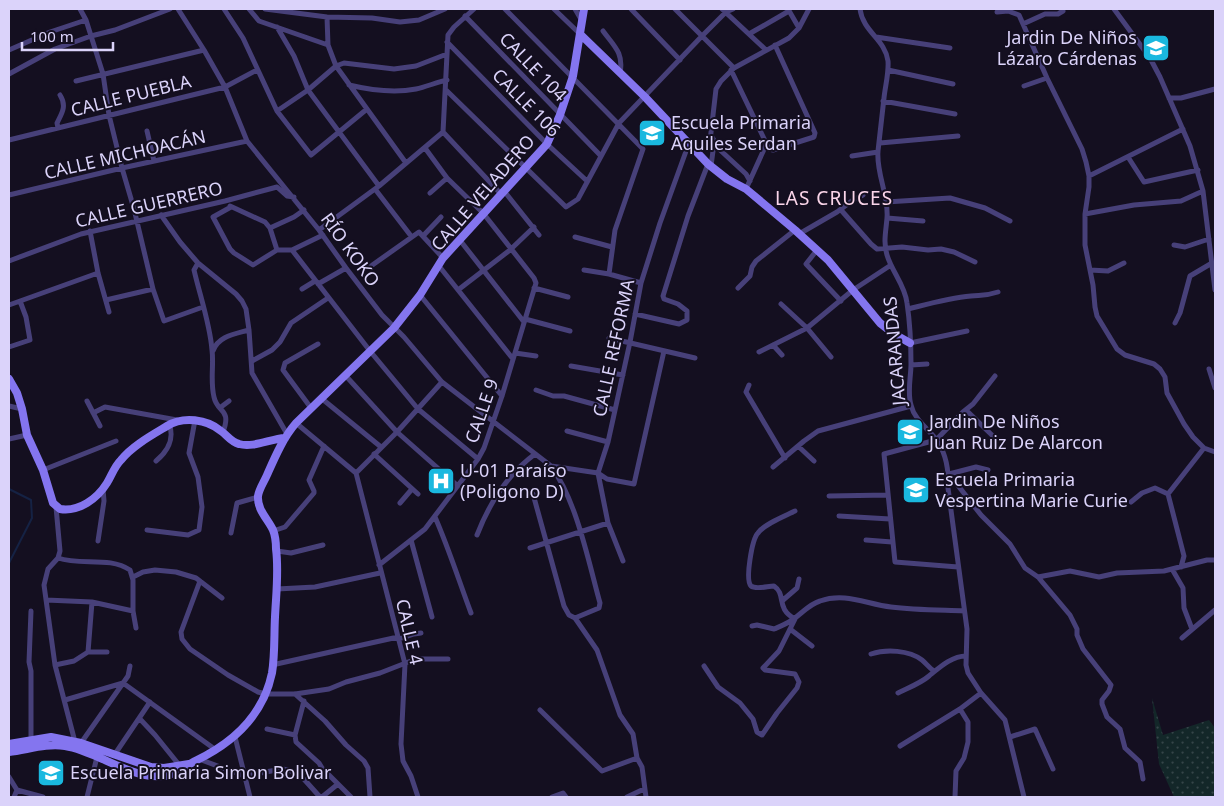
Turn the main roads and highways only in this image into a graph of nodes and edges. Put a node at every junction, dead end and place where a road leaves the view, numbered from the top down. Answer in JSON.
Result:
{"nodes":[{"id":1,"x":584,"y":9,"type":"edge"},
{"id":2,"x":580,"y":34,"type":"junction"},
{"id":3,"x":910,"y":343,"type":"road end"},
{"id":4,"x":9,"y":379,"type":"edge"},
{"id":5,"x":286,"y":436,"type":"junction"},
{"id":6,"x":9,"y":744,"type":"edge"},
{"id":7,"x":9,"y":752,"type":"edge"},
{"id":8,"x":184,"y":766,"type":"junction"}],
"edges":[{"from":1,"to":2,"type":"main road","name":"CALLE VELADERO"},
{"from":2,"to":3,"type":"main road"},
{"from":2,"to":5,"type":"main road","name":"CALLE VELADERO"},
{"from":4,"to":5,"type":"main road"},
{"from":5,"to":8,"type":"main road","name":"CALLE VELADERO"},
{"from":6,"to":8,"type":"main road"},
{"from":7,"to":8,"type":"main road"}]}
